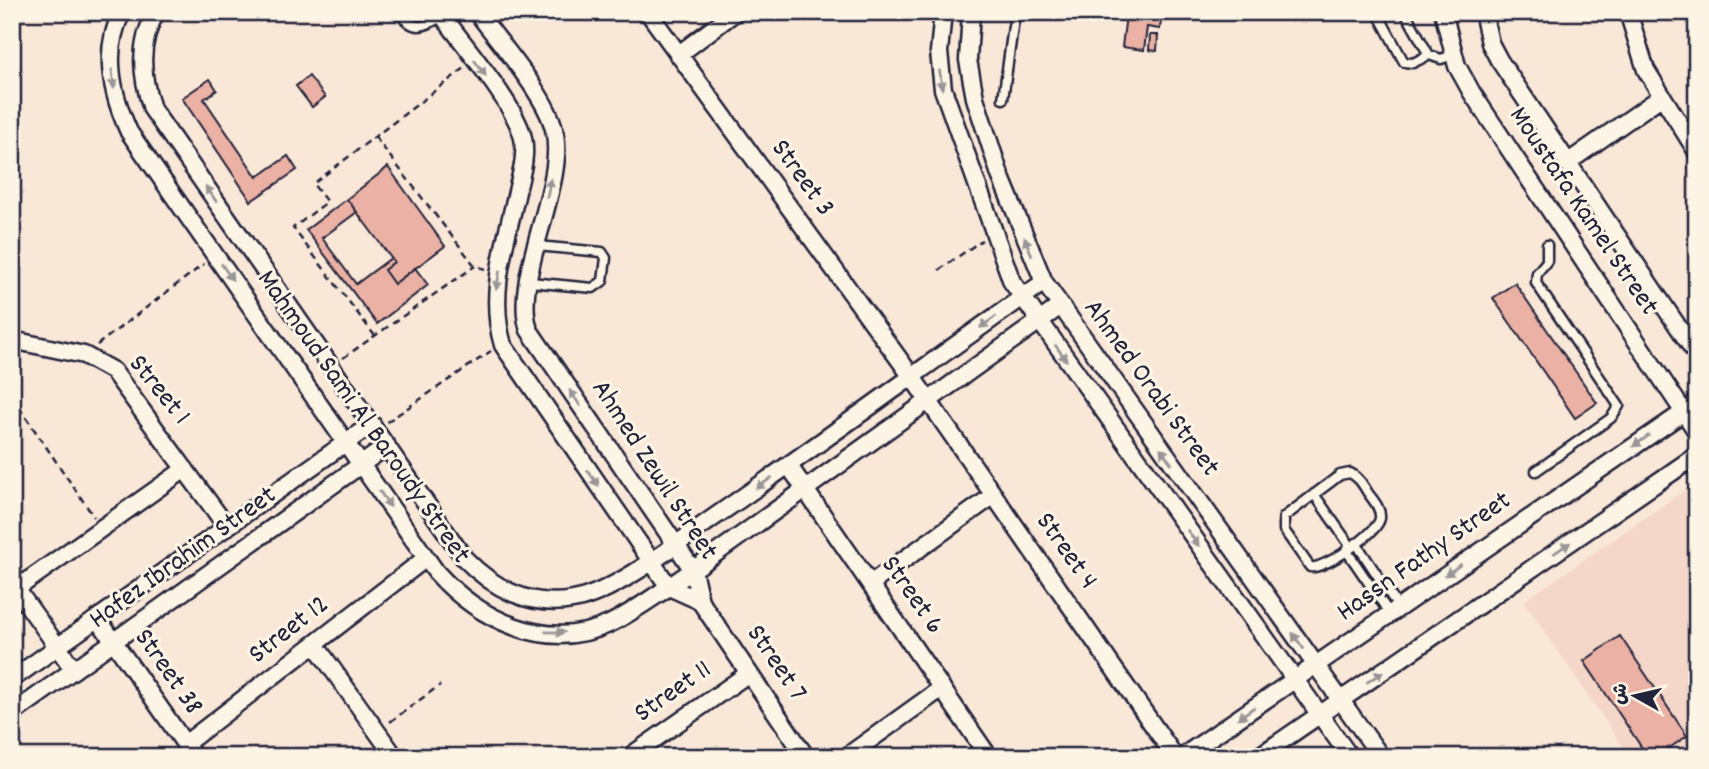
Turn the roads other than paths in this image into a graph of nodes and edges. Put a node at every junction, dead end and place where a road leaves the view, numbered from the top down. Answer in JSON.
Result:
{"nodes":[{"id":1,"x":122,"y":12,"type":"edge"},
{"id":2,"x":156,"y":12,"type":"edge"},
{"id":3,"x":399,"y":12,"type":"edge"},
{"id":4,"x":477,"y":12,"type":"edge"},
{"id":5,"x":648,"y":12,"type":"edge"},
{"id":6,"x":735,"y":12,"type":"edge"},
{"id":7,"x":943,"y":12,"type":"edge"},
{"id":8,"x":971,"y":12,"type":"edge"},
{"id":9,"x":1015,"y":12,"type":"edge"},
{"id":10,"x":1377,"y":12,"type":"edge"},
{"id":11,"x":1405,"y":12,"type":"edge"},
{"id":12,"x":1443,"y":12,"type":"edge"},
{"id":13,"x":1483,"y":12,"type":"edge"},
{"id":14,"x":1628,"y":12,"type":"edge"},
{"id":15,"x":441,"y":14,"type":"edge"},
{"id":16,"x":678,"y":55,"type":"junction"},
{"id":17,"x":1429,"y":55,"type":"junction"},
{"id":18,"x":1453,"y":55,"type":"junction"},
{"id":19,"x":1661,"y":97,"type":"junction"},
{"id":20,"x":1003,"y":99,"type":"dead end"},
{"id":21,"x":1697,"y":152,"type":"edge"},
{"id":22,"x":1567,"y":163,"type":"junction"},
{"id":23,"x":537,"y":246,"type":"junction"},
{"id":24,"x":1546,"y":246,"type":"dead end"},
{"id":25,"x":530,"y":282,"type":"junction"},
{"id":26,"x":1044,"y":282,"type":"junction"},
{"id":27,"x":1021,"y":298,"type":"junction"},
{"id":28,"x":1059,"y":307,"type":"junction"},
{"id":29,"x":1039,"y":322,"type":"junction"},
{"id":30,"x":12,"y":340,"type":"edge"},
{"id":31,"x":1697,"y":355,"type":"edge"},
{"id":32,"x":912,"y":377,"type":"junction"},
{"id":33,"x":929,"y":401,"type":"junction"},
{"id":34,"x":1690,"y":407,"type":"edge"},
{"id":35,"x":374,"y":427,"type":"junction"},
{"id":36,"x":1697,"y":432,"type":"edge"},
{"id":37,"x":346,"y":443,"type":"junction"},
{"id":38,"x":387,"y":446,"type":"junction"},
{"id":39,"x":1697,"y":455,"type":"edge"},
{"id":40,"x":361,"y":465,"type":"junction"},
{"id":41,"x":789,"y":466,"type":"junction"},
{"id":42,"x":185,"y":469,"type":"junction"},
{"id":43,"x":1536,"y":471,"type":"dead end"},
{"id":44,"x":805,"y":490,"type":"junction"},
{"id":45,"x":1314,"y":494,"type":"junction"},
{"id":46,"x":994,"y":495,"type":"junction"},
{"id":47,"x":227,"y":527,"type":"junction"},
{"id":48,"x":675,"y":544,"type":"junction"},
{"id":49,"x":1351,"y":546,"type":"junction"},
{"id":50,"x":426,"y":558,"type":"junction"},
{"id":51,"x":651,"y":560,"type":"junction"},
{"id":52,"x":693,"y":570,"type":"junction"},
{"id":53,"x":870,"y":584,"type":"junction"},
{"id":54,"x":14,"y":586,"type":"edge"},
{"id":55,"x":669,"y":587,"type":"junction"},
{"id":56,"x":700,"y":601,"type":"junction"},
{"id":57,"x":1394,"y":611,"type":"junction"},
{"id":58,"x":97,"y":619,"type":"junction"},
{"id":59,"x":113,"y":642,"type":"junction"},
{"id":60,"x":316,"y":646,"type":"junction"},
{"id":61,"x":58,"y":647,"type":"junction"},
{"id":62,"x":1315,"y":665,"type":"junction"},
{"id":63,"x":74,"y":670,"type":"junction"},
{"id":64,"x":749,"y":673,"type":"junction"},
{"id":65,"x":12,"y":679,"type":"edge"},
{"id":66,"x":1294,"y":680,"type":"junction"},
{"id":67,"x":942,"y":688,"type":"junction"},
{"id":68,"x":1340,"y":700,"type":"junction"},
{"id":69,"x":12,"y":714,"type":"edge"},
{"id":70,"x":1319,"y":715,"type":"junction"},
{"id":71,"x":189,"y":751,"type":"edge"},
{"id":72,"x":388,"y":755,"type":"edge"},
{"id":73,"x":629,"y":757,"type":"edge"},
{"id":74,"x":806,"y":757,"type":"edge"},
{"id":75,"x":846,"y":757,"type":"edge"},
{"id":76,"x":989,"y":757,"type":"edge"},
{"id":77,"x":1175,"y":757,"type":"edge"},
{"id":78,"x":1182,"y":757,"type":"edge"},
{"id":79,"x":1258,"y":757,"type":"edge"},
{"id":80,"x":1350,"y":757,"type":"edge"},
{"id":81,"x":1381,"y":757,"type":"edge"}],
"edges":[{"from":1,"to":37,"type":"street","name":"Mahmoud Sami Al Baroudy Street","one_way":true},
{"from":35,"to":2,"type":"street","name":"Mahmoud Sami Al Baroudy Street","one_way":true},
{"from":3,"to":15,"type":"lane"},
{"from":23,"to":4,"type":"street","name":"Ahmed Zewil Street","one_way":true},
{"from":5,"to":16,"type":"street","name":"Street 3"},
{"from":6,"to":16,"type":"street"},
{"from":7,"to":27,"type":"street","name":"Ahmed Orabi Street","one_way":true},
{"from":26,"to":8,"type":"street","name":"Ahmed Orabi Street","one_way":true},
{"from":9,"to":20,"type":"lane"},
{"from":10,"to":17,"type":"lane"},
{"from":11,"to":17,"type":"lane"},
{"from":12,"to":18,"type":"street","name":"Moustafa Kamel Street"},
{"from":13,"to":22,"type":"street","name":"Moustafa Kamel Street"},
{"from":14,"to":19,"type":"street"},
{"from":15,"to":51,"type":"street","name":"Ahmed Zewil Street","one_way":true},
{"from":16,"to":32,"type":"street","name":"Street 3"},
{"from":17,"to":18,"type":"lane"},
{"from":18,"to":34,"type":"street","name":"Moustafa Kamel Street"},
{"from":19,"to":21,"type":"street"},
{"from":19,"to":22,"type":"street"},
{"from":22,"to":31,"type":"street","name":"Moustafa Kamel Street"},
{"from":23,"to":25,"type":"street","name":"Ahmed Zewil Street"},
{"from":23,"to":25,"type":"lane"},
{"from":24,"to":43,"type":"lane"},
{"from":48,"to":25,"type":"street","name":"Ahmed Zewil Street","one_way":true},
{"from":26,"to":27,"type":"street","name":"Mahmoud Sami Al Baroudy Street"},
{"from":26,"to":28,"type":"street","name":"Ahmed Orabi Street"},
{"from":27,"to":29,"type":"street","name":"Ahmed Orabi Street"},
{"from":27,"to":32,"type":"street","name":"Mahmoud Sami Al Baroudy Street","one_way":true},
{"from":28,"to":29,"type":"street","name":"Mahmoud Sami Al Baroudy Street"},
{"from":62,"to":28,"type":"street","name":"Ahmed Orabi Street","one_way":true},
{"from":29,"to":33,"type":"street","name":"Mahmoud Sami Al Baroudy Street"},
{"from":29,"to":66,"type":"street","name":"Ahmed Orabi Street","one_way":true},
{"from":30,"to":42,"type":"street","name":"Street 1"},
{"from":32,"to":33,"type":"street","name":"Street 4"},
{"from":32,"to":41,"type":"street","name":"Mahmoud Sami Al Baroudy Street"},
{"from":33,"to":44,"type":"street","name":"Mahmoud Sami Al Baroudy Street"},
{"from":33,"to":46,"type":"street","name":"Street 4"},
{"from":34,"to":36,"type":"street","name":"Moustafa Kamel Street"},
{"from":34,"to":57,"type":"street","name":"Hassn Fathy Street","one_way":true},
{"from":35,"to":37,"type":"street","name":"Hafez Ibrahim Street"},
{"from":35,"to":38,"type":"street","name":"Mahmoud Sami Al Baroudy Street"},
{"from":37,"to":40,"type":"street","name":"Mahmoud Sami Al Baroudy Street"},
{"from":37,"to":47,"type":"street","name":"Hafez Ibrahim Street"},
{"from":38,"to":40,"type":"street","name":"Hafez Ibrahim Street"},
{"from":38,"to":51,"type":"street","name":"Mahmoud Sami Al Baroudy Street"},
{"from":68,"to":39,"type":"street","one_way":true},
{"from":40,"to":50,"type":"street","name":"Mahmoud Sami Al Baroudy Street","one_way":true},
{"from":40,"to":59,"type":"street","name":"Hafez Ibrahim Street"},
{"from":41,"to":44,"type":"street","name":"Street 6"},
{"from":41,"to":48,"type":"street","name":"Mahmoud Sami Al Baroudy Street","one_way":true},
{"from":42,"to":47,"type":"street","name":"Street 1"},
{"from":42,"to":54,"type":"street"},
{"from":44,"to":52,"type":"street","name":"Mahmoud Sami Al Baroudy Street"},
{"from":44,"to":53,"type":"street","name":"Street 6"},
{"from":45,"to":49,"type":"lane"},
{"from":45,"to":49,"type":"lane"},
{"from":45,"to":49,"type":"lane"},
{"from":46,"to":53,"type":"street"},
{"from":46,"to":77,"type":"street","name":"Street 4"},
{"from":47,"to":58,"type":"street","name":"Hafez Ibrahim Street"},
{"from":48,"to":51,"type":"street","name":"Mahmoud Sami Al Baroudy Street"},
{"from":48,"to":52,"type":"street","name":"Ahmed Zewil Street"},
{"from":49,"to":57,"type":"lane"},
{"from":50,"to":55,"type":"street","name":"Mahmoud Sami Al Baroudy Street","one_way":true},
{"from":50,"to":60,"type":"street","name":"Street 12"},
{"from":51,"to":55,"type":"street","name":"Ahmed Zewil Street"},
{"from":52,"to":55,"type":"street","name":"Mahmoud Sami Al Baroudy Street"},
{"from":52,"to":56,"type":"street","name":"Ahmed Zewil Street"},
{"from":53,"to":67,"type":"street","name":"Street 6"},
{"from":54,"to":61,"type":"street"},
{"from":55,"to":56,"type":"street","name":"Ahmed Zewil Street"},
{"from":56,"to":64,"type":"street","name":"Street 7"},
{"from":57,"to":62,"type":"street","name":"Hassn Fathy Street"},
{"from":58,"to":59,"type":"street","name":"Street 38"},
{"from":58,"to":61,"type":"street","name":"Hafez Ibrahim Street"},
{"from":59,"to":63,"type":"street","name":"Hafez Ibrahim Street"},
{"from":59,"to":71,"type":"street","name":"Street 38"},
{"from":60,"to":71,"type":"street","name":"Street 12"},
{"from":60,"to":72,"type":"street"},
{"from":61,"to":63,"type":"street"},
{"from":61,"to":65,"type":"street","name":"Hafez Ibrahim Street"},
{"from":62,"to":66,"type":"street","name":"Hassn Fathy Street"},
{"from":62,"to":68,"type":"street","name":"Ahmed Orabi Street"},
{"from":63,"to":69,"type":"street","name":"Hafez Ibrahim Street"},
{"from":64,"to":73,"type":"street","name":"Street 11"},
{"from":64,"to":74,"type":"street","name":"Street 7"},
{"from":66,"to":70,"type":"street","name":"Ahmed Orabi Street"},
{"from":66,"to":78,"type":"street","name":"Hassn Fathy Street","one_way":true},
{"from":67,"to":75,"type":"street"},
{"from":67,"to":76,"type":"street","name":"Street 6"},
{"from":68,"to":70,"type":"street"},
{"from":68,"to":81,"type":"street","name":"Ahmed Orabi Street"},
{"from":70,"to":79,"type":"street"},
{"from":70,"to":80,"type":"street","name":"Ahmed Orabi Street"}]}
